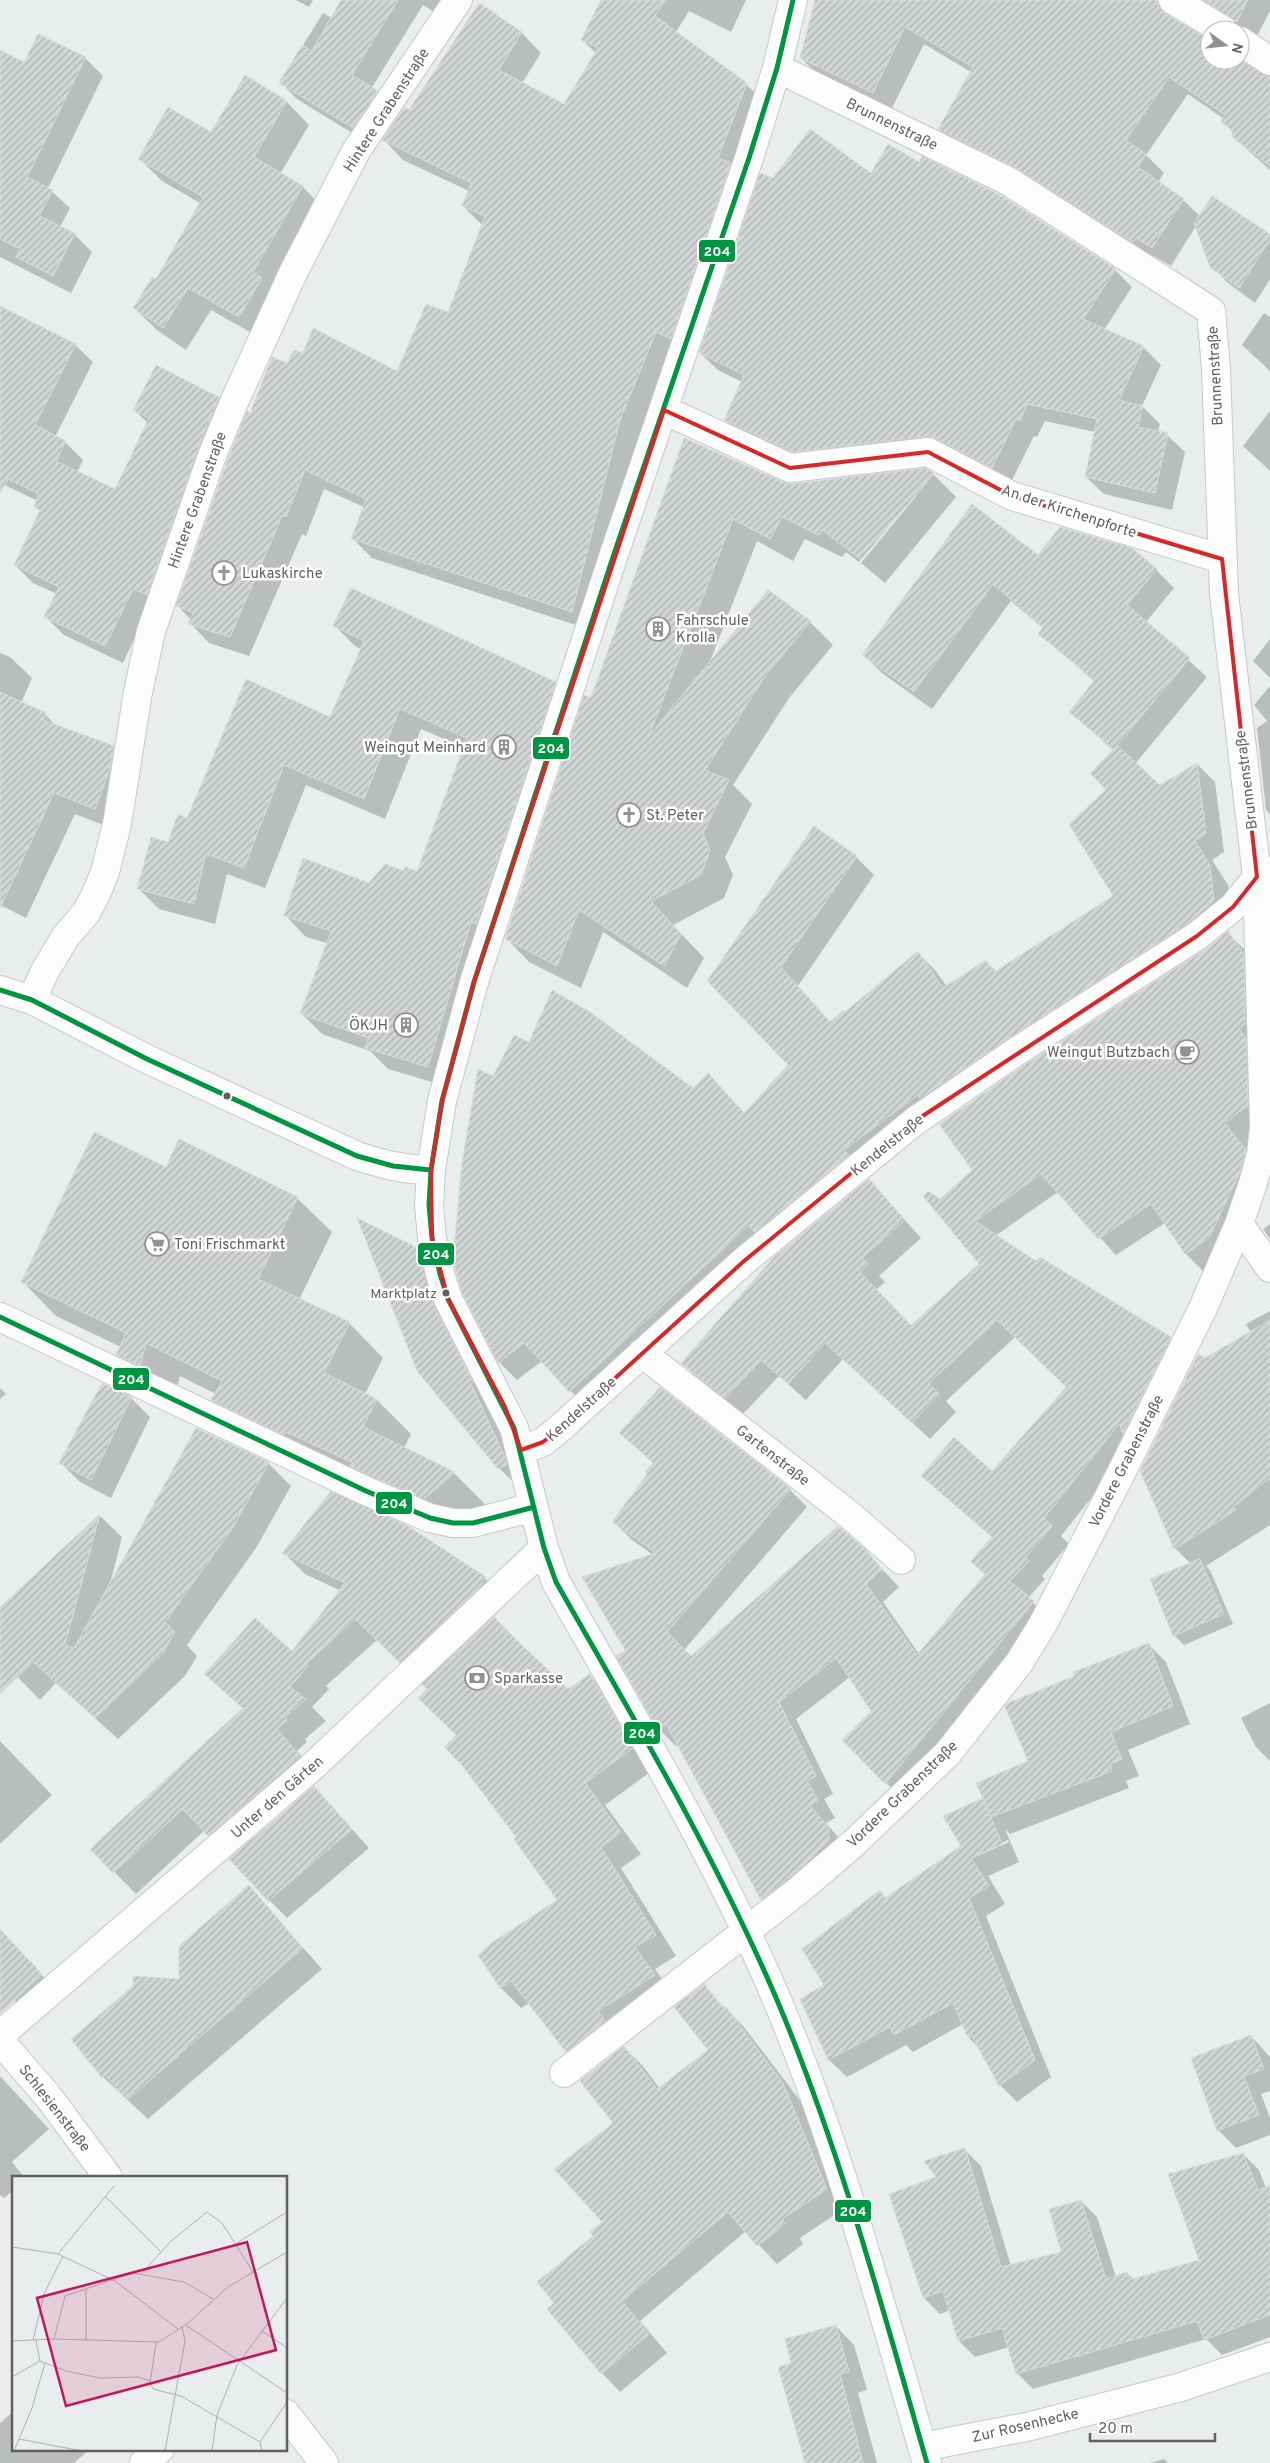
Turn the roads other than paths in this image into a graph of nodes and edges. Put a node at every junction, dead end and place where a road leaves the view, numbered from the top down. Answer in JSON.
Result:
{"nodes":[{"id":1,"x":458,"y":0,"type":"edge"},
{"id":2,"x":793,"y":0,"type":"edge"},
{"id":3,"x":1173,"y":0,"type":"edge"},
{"id":4,"x":1206,"y":20,"type":"edge"},
{"id":5,"x":1250,"y":48,"type":"edge"},
{"id":6,"x":1270,"y":61,"type":"edge"},
{"id":7,"x":777,"y":68,"type":"junction"},
{"id":8,"x":664,"y":410,"type":"junction"},
{"id":9,"x":1222,"y":559,"type":"junction"},
{"id":10,"x":1264,"y":869,"type":"edge"},
{"id":11,"x":0,"y":990,"type":"edge"},
{"id":12,"x":32,"y":1000,"type":"junction"},
{"id":13,"x":431,"y":1170,"type":"junction"},
{"id":14,"x":1239,"y":1224,"type":"junction"},
{"id":15,"x":1270,"y":1268,"type":"edge"},
{"id":16,"x":0,"y":1316,"type":"edge"},
{"id":17,"x":642,"y":1353,"type":"junction"},
{"id":18,"x":521,"y":1450,"type":"junction"},
{"id":19,"x":534,"y":1507,"type":"junction"},
{"id":20,"x":544,"y":1548,"type":"junction"},
{"id":21,"x":902,"y":1560,"type":"dead end"},
{"id":22,"x":745,"y":1930,"type":"junction"},
{"id":23,"x":0,"y":2035,"type":"edge"},
{"id":24,"x":0,"y":2041,"type":"edge"},
{"id":25,"x":564,"y":2073,"type":"dead end"},
{"id":26,"x":107,"y":2176,"type":"edge"},
{"id":27,"x":1270,"y":2358,"type":"edge"},
{"id":28,"x":288,"y":2417,"type":"edge"},
{"id":29,"x":159,"y":2450,"type":"edge"},
{"id":30,"x":924,"y":2455,"type":"edge"},
{"id":31,"x":144,"y":2463,"type":"edge"},
{"id":32,"x":324,"y":2463,"type":"edge"}],
"edges":[{"from":1,"to":12,"type":"street","name":"Hintere Grabenstraße"},
{"from":2,"to":7,"type":"street"},
{"from":3,"to":4,"type":"street"},
{"from":5,"to":6,"type":"street"},
{"from":7,"to":8,"type":"street"},
{"from":7,"to":9,"type":"street","name":"Brunnenstraße"},
{"from":8,"to":9,"type":"street","name":"An der Kirchenpforte"},
{"from":8,"to":13,"type":"street"},
{"from":9,"to":10,"type":"street","name":"Brunnenstraße"},
{"from":10,"to":14,"type":"street","name":"Vordere Grabenstraße"},
{"from":10,"to":17,"type":"street","name":"Kendelstraße"},
{"from":11,"to":12,"type":"street"},
{"from":12,"to":13,"type":"street"},
{"from":13,"to":18,"type":"street"},
{"from":14,"to":15,"type":"street"},
{"from":14,"to":22,"type":"street","name":"Vordere Grabenstraße"},
{"from":16,"to":19,"type":"street"},
{"from":17,"to":18,"type":"street","name":"Kendelstraße"},
{"from":17,"to":21,"type":"street","name":"Gartenstraße"},
{"from":18,"to":19,"type":"street"},
{"from":19,"to":20,"type":"street"},
{"from":20,"to":22,"type":"street"},
{"from":20,"to":23,"type":"street","name":"Unter den Gärten"},
{"from":22,"to":25,"type":"street","name":"Vordere Grabenstraße"},
{"from":22,"to":30,"type":"street"},
{"from":24,"to":26,"type":"street","name":"Schlesienstraße"},
{"from":27,"to":30,"type":"street","name":"Zur Rosenhecke"},
{"from":28,"to":32,"type":"street"},
{"from":29,"to":31,"type":"street"}]}
